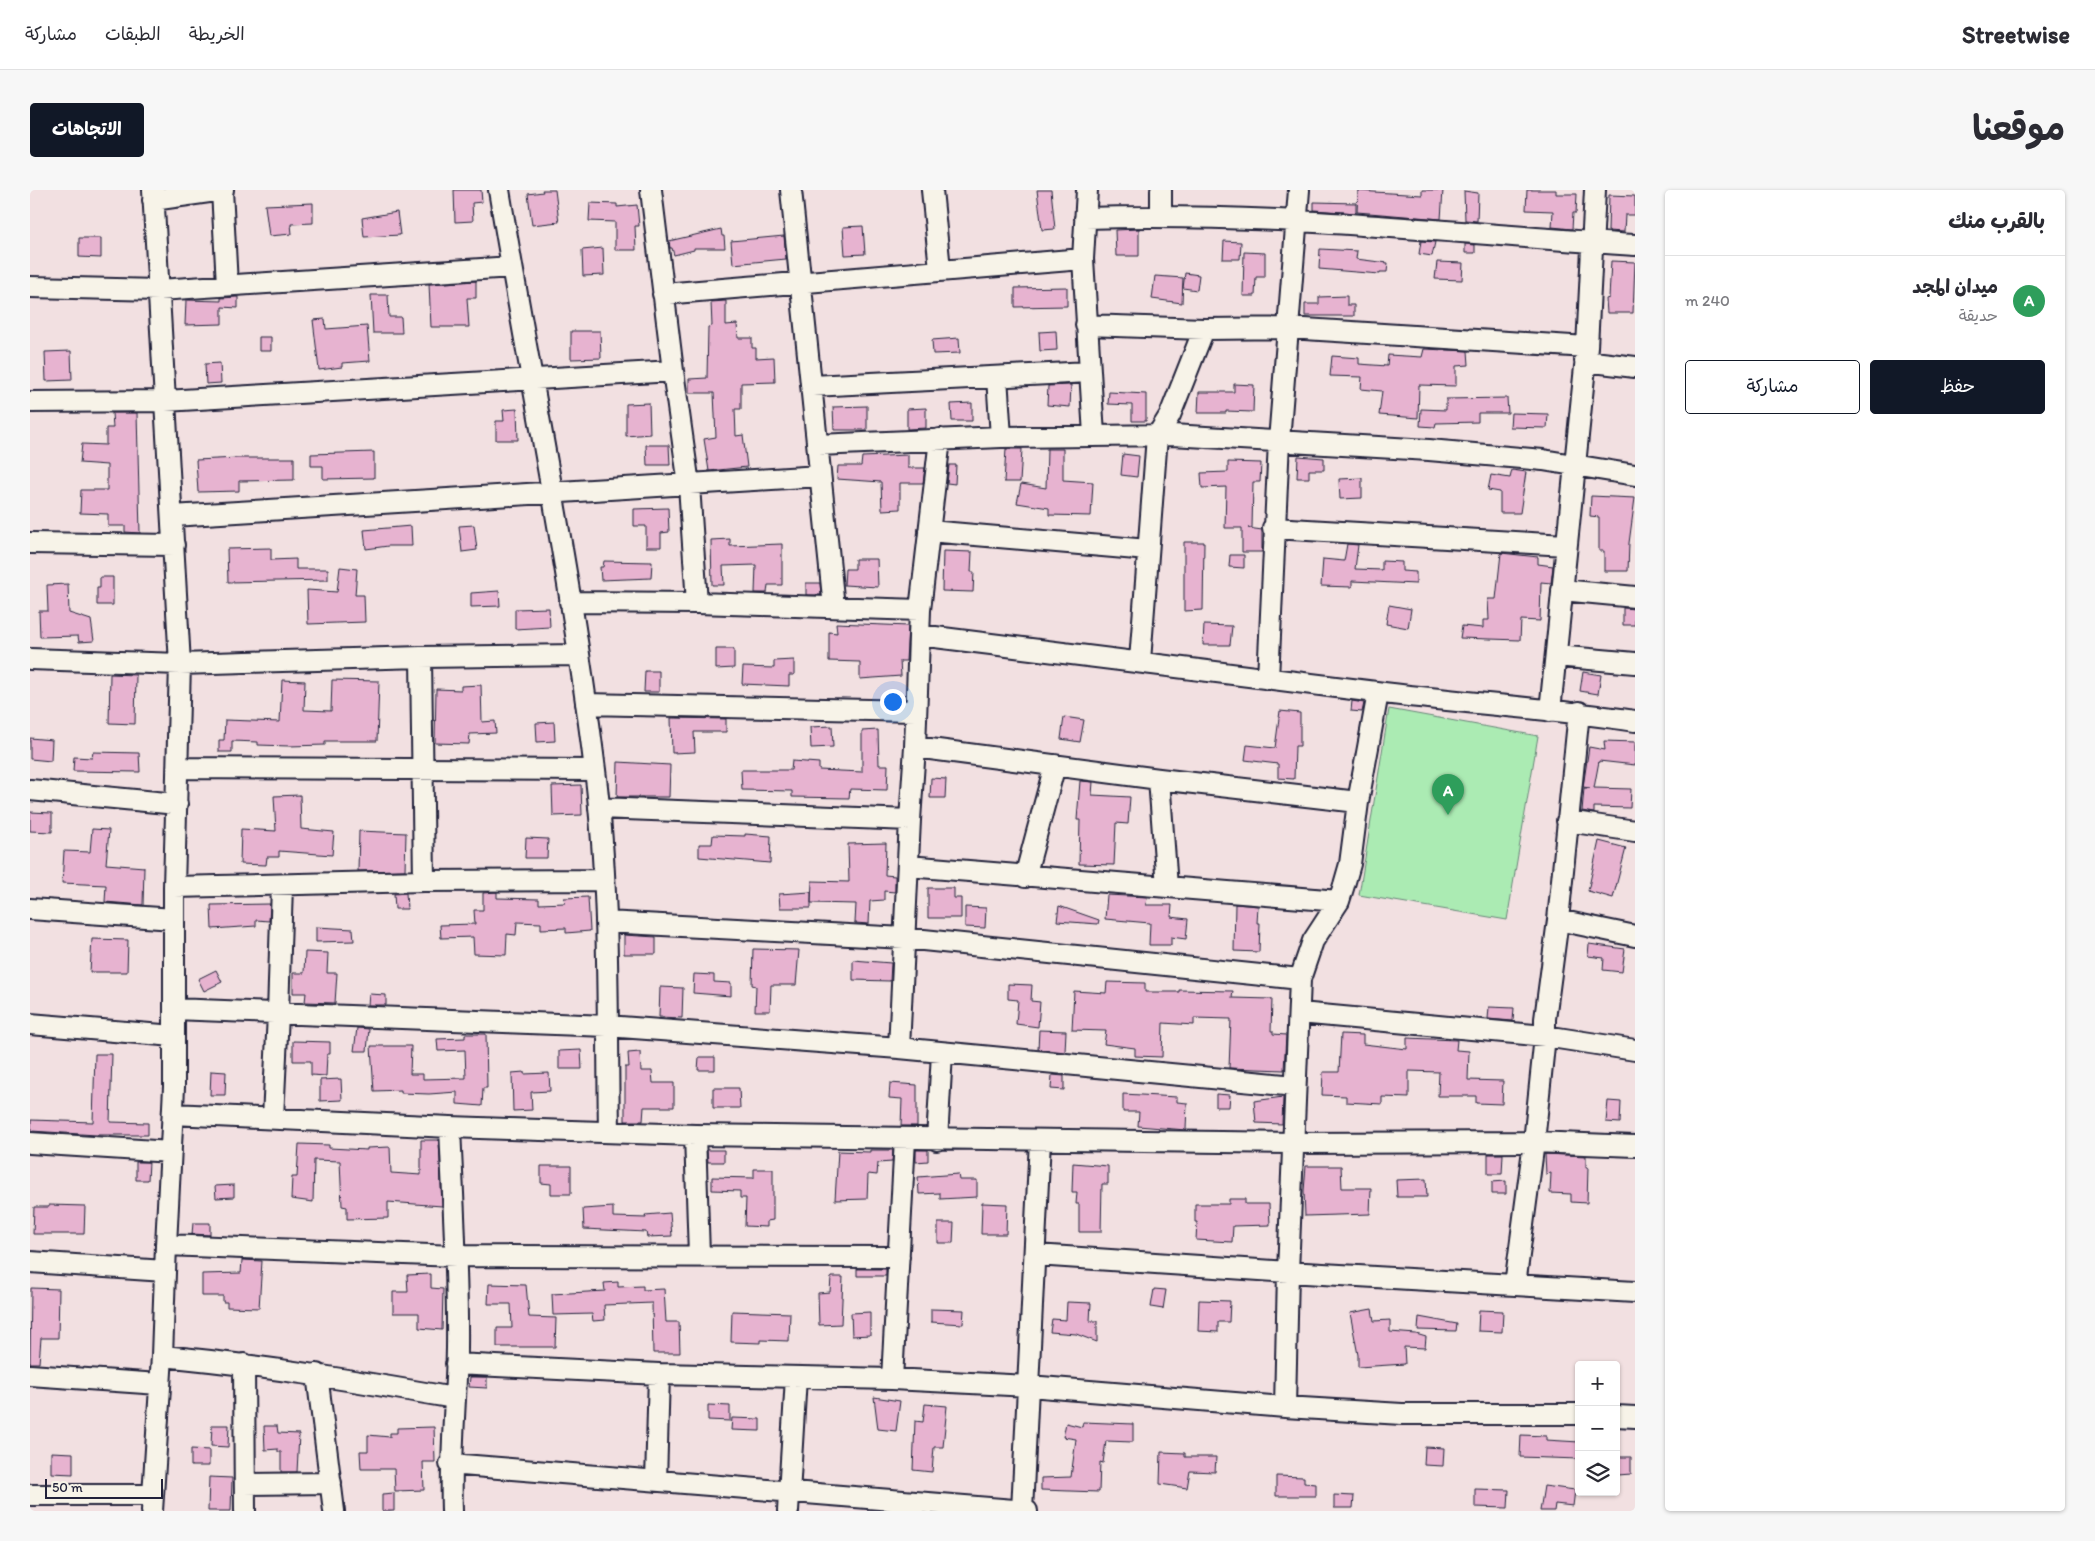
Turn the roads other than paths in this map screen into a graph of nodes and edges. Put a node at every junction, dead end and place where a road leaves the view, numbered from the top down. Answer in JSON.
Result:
{"nodes":[{"id":1,"x":222,"y":190,"type":"edge"},
{"id":2,"x":499,"y":190,"type":"edge"},
{"id":3,"x":651,"y":190,"type":"edge"},
{"id":4,"x":791,"y":190,"type":"edge"},
{"id":5,"x":932,"y":190,"type":"edge"},
{"id":6,"x":1087,"y":190,"type":"edge"},
{"id":7,"x":1161,"y":190,"type":"edge"},
{"id":8,"x":1299,"y":190,"type":"edge"},
{"id":9,"x":1595,"y":190,"type":"edge"},
{"id":10,"x":153,"y":195,"type":"edge"},
{"id":11,"x":1160,"y":215,"type":"junction"},
{"id":12,"x":1085,"y":218,"type":"junction"},
{"id":13,"x":1297,"y":220,"type":"junction"},
{"id":14,"x":1592,"y":242,"type":"junction"},
{"id":15,"x":1635,"y":245,"type":"edge"},
{"id":16,"x":1083,"y":259,"type":"junction"},
{"id":17,"x":512,"y":267,"type":"junction"},
{"id":18,"x":940,"y":269,"type":"junction"},
{"id":19,"x":801,"y":282,"type":"junction"},
{"id":20,"x":228,"y":285,"type":"junction"},
{"id":21,"x":30,"y":287,"type":"edge"},
{"id":22,"x":159,"y":290,"type":"junction"},
{"id":23,"x":663,"y":294,"type":"junction"},
{"id":24,"x":1086,"y":325,"type":"junction"},
{"id":25,"x":1289,"y":328,"type":"junction"},
{"id":26,"x":1204,"y":329,"type":"junction"},
{"id":27,"x":1586,"y":354,"type":"junction"},
{"id":28,"x":1635,"y":367,"type":"edge"},
{"id":29,"x":673,"y":371,"type":"junction"},
{"id":30,"x":1089,"y":372,"type":"junction"},
{"id":31,"x":997,"y":377,"type":"junction"},
{"id":32,"x":531,"y":379,"type":"junction"},
{"id":33,"x":812,"y":386,"type":"junction"},
{"id":34,"x":165,"y":401,"type":"junction"},
{"id":35,"x":30,"y":402,"type":"edge"},
{"id":36,"x":1094,"y":435,"type":"junction"},
{"id":37,"x":1158,"y":436,"type":"junction"},
{"id":38,"x":1001,"y":438,"type":"junction"},
{"id":39,"x":940,"y":439,"type":"junction"},
{"id":40,"x":1279,"y":441,"type":"junction"},
{"id":41,"x":818,"y":445,"type":"junction"},
{"id":42,"x":1574,"y":464,"type":"junction"},
{"id":43,"x":1635,"y":475,"type":"edge"},
{"id":44,"x":820,"y":476,"type":"junction"},
{"id":45,"x":690,"y":485,"type":"junction"},
{"id":46,"x":552,"y":494,"type":"junction"},
{"id":47,"x":172,"y":516,"type":"junction"},
{"id":48,"x":1274,"y":528,"type":"junction"},
{"id":49,"x":929,"y":531,"type":"junction"},
{"id":50,"x":30,"y":543,"type":"edge"},
{"id":51,"x":174,"y":545,"type":"junction"},
{"id":52,"x":1566,"y":545,"type":"junction"},
{"id":53,"x":1148,"y":550,"type":"junction"},
{"id":54,"x":1562,"y":590,"type":"junction"},
{"id":55,"x":1635,"y":597,"type":"edge"},
{"id":56,"x":570,"y":602,"type":"junction"},
{"id":57,"x":696,"y":603,"type":"junction"},
{"id":58,"x":834,"y":607,"type":"junction"},
{"id":59,"x":920,"y":610,"type":"junction"},
{"id":60,"x":919,"y":635,"type":"junction"},
{"id":61,"x":578,"y":655,"type":"junction"},
{"id":62,"x":1556,"y":656,"type":"junction"},
{"id":63,"x":421,"y":657,"type":"junction"},
{"id":64,"x":30,"y":659,"type":"edge"},
{"id":65,"x":1140,"y":661,"type":"junction"},
{"id":66,"x":1635,"y":663,"type":"edge"},
{"id":67,"x":180,"y":664,"type":"junction"},
{"id":68,"x":1268,"y":679,"type":"junction"},
{"id":69,"x":1378,"y":693,"type":"junction"},
{"id":70,"x":586,"y":704,"type":"junction"},
{"id":71,"x":915,"y":711,"type":"junction"},
{"id":72,"x":1550,"y":711,"type":"junction"},
{"id":73,"x":1579,"y":712,"type":"junction"},
{"id":74,"x":1635,"y":721,"type":"edge"},
{"id":75,"x":915,"y":747,"type":"junction"},
{"id":76,"x":1055,"y":765,"type":"junction"},
{"id":77,"x":178,"y":768,"type":"junction"},
{"id":78,"x":422,"y":769,"type":"junction"},
{"id":79,"x":596,"y":770,"type":"junction"},
{"id":80,"x":1159,"y":779,"type":"junction"},
{"id":81,"x":30,"y":790,"type":"edge"},
{"id":82,"x":1358,"y":802,"type":"junction"},
{"id":83,"x":178,"y":804,"type":"junction"},
{"id":84,"x":599,"y":808,"type":"junction"},
{"id":85,"x":910,"y":820,"type":"junction"},
{"id":86,"x":1567,"y":821,"type":"junction"},
{"id":87,"x":1635,"y":832,"type":"edge"},
{"id":88,"x":908,"y":866,"type":"junction"},
{"id":89,"x":1024,"y":877,"type":"junction"},
{"id":90,"x":604,"y":880,"type":"junction"},
{"id":91,"x":424,"y":881,"type":"junction"},
{"id":92,"x":282,"y":885,"type":"junction"},
{"id":93,"x":174,"y":887,"type":"junction"},
{"id":94,"x":1167,"y":887,"type":"junction"},
{"id":95,"x":1339,"y":901,"type":"junction"},
{"id":96,"x":30,"y":909,"type":"edge"},
{"id":97,"x":174,"y":919,"type":"junction"},
{"id":98,"x":1558,"y":920,"type":"junction"},
{"id":99,"x":606,"y":922,"type":"junction"},
{"id":100,"x":1635,"y":936,"type":"edge"},
{"id":101,"x":904,"y":938,"type":"junction"},
{"id":102,"x":1300,"y":979,"type":"junction"},
{"id":103,"x":174,"y":1009,"type":"junction"},
{"id":104,"x":1300,"y":1012,"type":"junction"},
{"id":105,"x":278,"y":1014,"type":"junction"},
{"id":106,"x":30,"y":1024,"type":"edge"},
{"id":107,"x":607,"y":1026,"type":"junction"},
{"id":108,"x":174,"y":1036,"type":"junction"},
{"id":109,"x":1545,"y":1036,"type":"junction"},
{"id":110,"x":899,"y":1048,"type":"junction"},
{"id":111,"x":1635,"y":1050,"type":"edge"},
{"id":112,"x":942,"y":1053,"type":"junction"},
{"id":113,"x":1296,"y":1086,"type":"junction"},
{"id":114,"x":173,"y":1114,"type":"junction"},
{"id":115,"x":273,"y":1118,"type":"junction"},
{"id":116,"x":450,"y":1127,"type":"junction"},
{"id":117,"x":609,"y":1132,"type":"junction"},
{"id":118,"x":695,"y":1135,"type":"junction"},
{"id":119,"x":905,"y":1140,"type":"junction"},
{"id":120,"x":937,"y":1140,"type":"junction"},
{"id":121,"x":1040,"y":1140,"type":"junction"},
{"id":122,"x":1534,"y":1142,"type":"junction"},
{"id":123,"x":30,"y":1143,"type":"edge"},
{"id":124,"x":1292,"y":1143,"type":"junction"},
{"id":125,"x":1635,"y":1146,"type":"edge"},
{"id":126,"x":171,"y":1152,"type":"junction"},
{"id":127,"x":166,"y":1245,"type":"junction"},
{"id":128,"x":699,"y":1255,"type":"junction"},
{"id":129,"x":1036,"y":1255,"type":"junction"},
{"id":130,"x":456,"y":1256,"type":"junction"},
{"id":131,"x":899,"y":1257,"type":"junction"},
{"id":132,"x":30,"y":1262,"type":"edge"},
{"id":133,"x":165,"y":1271,"type":"junction"},
{"id":134,"x":1288,"y":1272,"type":"junction"},
{"id":135,"x":1515,"y":1285,"type":"junction"},
{"id":136,"x":1635,"y":1292,"type":"edge"},
{"id":137,"x":162,"y":1356,"type":"junction"},
{"id":138,"x":244,"y":1364,"type":"junction"},
{"id":139,"x":456,"y":1364,"type":"junction"},
{"id":140,"x":318,"y":1374,"type":"junction"},
{"id":141,"x":659,"y":1374,"type":"junction"},
{"id":142,"x":30,"y":1375,"type":"edge"},
{"id":143,"x":796,"y":1377,"type":"junction"},
{"id":144,"x":892,"y":1379,"type":"junction"},
{"id":145,"x":159,"y":1384,"type":"junction"},
{"id":146,"x":1029,"y":1386,"type":"junction"},
{"id":147,"x":454,"y":1398,"type":"junction"},
{"id":148,"x":1285,"y":1407,"type":"junction"},
{"id":149,"x":1575,"y":1414,"type":"edge"},
{"id":150,"x":1620,"y":1416,"type":"edge"},
{"id":151,"x":1635,"y":1418,"type":"edge"},
{"id":152,"x":450,"y":1464,"type":"junction"},
{"id":153,"x":656,"y":1481,"type":"junction"},
{"id":154,"x":331,"y":1483,"type":"junction"},
{"id":155,"x":245,"y":1484,"type":"junction"},
{"id":156,"x":30,"y":1495,"type":"edge"},
{"id":157,"x":789,"y":1502,"type":"edge"},
{"id":158,"x":153,"y":1503,"type":"edge"},
{"id":159,"x":245,"y":1511,"type":"edge"},
{"id":160,"x":334,"y":1511,"type":"edge"},
{"id":161,"x":452,"y":1511,"type":"edge"},
{"id":162,"x":1022,"y":1511,"type":"edge"},
{"id":163,"x":1027,"y":1511,"type":"edge"}],
"edges":[{"from":1,"to":10,"type":"street"},
{"from":1,"to":20,"type":"street"},
{"from":2,"to":17,"type":"street"},
{"from":3,"to":23,"type":"street"},
{"from":4,"to":19,"type":"street"},
{"from":5,"to":18,"type":"street"},
{"from":6,"to":12,"type":"street"},
{"from":7,"to":11,"type":"street"},
{"from":8,"to":13,"type":"street"},
{"from":9,"to":14,"type":"street"},
{"from":10,"to":22,"type":"street"},
{"from":11,"to":12,"type":"street"},
{"from":11,"to":13,"type":"street"},
{"from":12,"to":16,"type":"street"},
{"from":13,"to":14,"type":"street"},
{"from":13,"to":25,"type":"street"},
{"from":14,"to":15,"type":"street"},
{"from":14,"to":27,"type":"street"},
{"from":16,"to":18,"type":"street"},
{"from":16,"to":24,"type":"street"},
{"from":17,"to":20,"type":"street"},
{"from":17,"to":32,"type":"street"},
{"from":18,"to":19,"type":"street"},
{"from":19,"to":23,"type":"street"},
{"from":19,"to":33,"type":"street"},
{"from":20,"to":22,"type":"street"},
{"from":21,"to":22,"type":"street"},
{"from":22,"to":34,"type":"street"},
{"from":23,"to":29,"type":"street"},
{"from":24,"to":26,"type":"street"},
{"from":24,"to":30,"type":"street"},
{"from":25,"to":26,"type":"street"},
{"from":25,"to":27,"type":"street"},
{"from":25,"to":40,"type":"street"},
{"from":26,"to":37,"type":"street"},
{"from":27,"to":28,"type":"street"},
{"from":27,"to":42,"type":"street"},
{"from":29,"to":32,"type":"street"},
{"from":29,"to":45,"type":"street"},
{"from":30,"to":31,"type":"street"},
{"from":30,"to":36,"type":"street"},
{"from":31,"to":33,"type":"street"},
{"from":31,"to":38,"type":"street"},
{"from":32,"to":34,"type":"street"},
{"from":32,"to":46,"type":"street"},
{"from":33,"to":41,"type":"street"},
{"from":34,"to":35,"type":"street"},
{"from":34,"to":47,"type":"street"},
{"from":36,"to":37,"type":"street"},
{"from":36,"to":38,"type":"street"},
{"from":37,"to":40,"type":"street"},
{"from":37,"to":53,"type":"street"},
{"from":38,"to":39,"type":"street"},
{"from":39,"to":41,"type":"street"},
{"from":39,"to":49,"type":"street"},
{"from":40,"to":42,"type":"street"},
{"from":40,"to":48,"type":"street"},
{"from":41,"to":44,"type":"street"},
{"from":42,"to":43,"type":"street"},
{"from":42,"to":52,"type":"street"},
{"from":44,"to":45,"type":"street"},
{"from":44,"to":58,"type":"street"},
{"from":45,"to":46,"type":"street"},
{"from":45,"to":57,"type":"street"},
{"from":46,"to":47,"type":"street"},
{"from":46,"to":56,"type":"street"},
{"from":47,"to":51,"type":"street"},
{"from":48,"to":52,"type":"street"},
{"from":48,"to":68,"type":"street"},
{"from":49,"to":53,"type":"street"},
{"from":49,"to":59,"type":"street"},
{"from":50,"to":51,"type":"street"},
{"from":51,"to":67,"type":"street"},
{"from":52,"to":54,"type":"street"},
{"from":53,"to":65,"type":"street"},
{"from":54,"to":55,"type":"street"},
{"from":54,"to":62,"type":"street"},
{"from":56,"to":57,"type":"street"},
{"from":56,"to":61,"type":"street"},
{"from":57,"to":58,"type":"street"},
{"from":58,"to":59,"type":"street"},
{"from":59,"to":60,"type":"street"},
{"from":60,"to":65,"type":"street"},
{"from":60,"to":71,"type":"street"},
{"from":61,"to":63,"type":"street"},
{"from":61,"to":70,"type":"street"},
{"from":62,"to":66,"type":"street"},
{"from":62,"to":72,"type":"street"},
{"from":63,"to":67,"type":"street"},
{"from":63,"to":78,"type":"street"},
{"from":64,"to":67,"type":"street"},
{"from":65,"to":68,"type":"street"},
{"from":67,"to":77,"type":"street"},
{"from":68,"to":69,"type":"street"},
{"from":69,"to":72,"type":"street"},
{"from":69,"to":82,"type":"street"},
{"from":70,"to":71,"type":"street"},
{"from":70,"to":79,"type":"street"},
{"from":71,"to":75,"type":"street"},
{"from":72,"to":73,"type":"street"},
{"from":73,"to":74,"type":"street"},
{"from":73,"to":86,"type":"street"},
{"from":75,"to":76,"type":"street"},
{"from":75,"to":85,"type":"street"},
{"from":76,"to":80,"type":"street"},
{"from":76,"to":89,"type":"street"},
{"from":77,"to":78,"type":"street"},
{"from":77,"to":83,"type":"street"},
{"from":78,"to":79,"type":"street"},
{"from":78,"to":91,"type":"street"},
{"from":79,"to":84,"type":"street"},
{"from":80,"to":82,"type":"street"},
{"from":80,"to":94,"type":"street"},
{"from":81,"to":83,"type":"street"},
{"from":82,"to":95,"type":"street"},
{"from":83,"to":93,"type":"street"},
{"from":84,"to":85,"type":"street"},
{"from":84,"to":90,"type":"street"},
{"from":85,"to":88,"type":"street"},
{"from":86,"to":87,"type":"street"},
{"from":86,"to":98,"type":"street"},
{"from":88,"to":89,"type":"street"},
{"from":88,"to":101,"type":"street"},
{"from":89,"to":94,"type":"street"},
{"from":90,"to":91,"type":"street"},
{"from":90,"to":99,"type":"street"},
{"from":91,"to":92,"type":"street"},
{"from":92,"to":93,"type":"street"},
{"from":92,"to":105,"type":"street"},
{"from":93,"to":97,"type":"street"},
{"from":94,"to":95,"type":"street"},
{"from":95,"to":102,"type":"street"},
{"from":96,"to":97,"type":"street"},
{"from":97,"to":103,"type":"street"},
{"from":98,"to":100,"type":"street"},
{"from":98,"to":109,"type":"street"},
{"from":99,"to":101,"type":"street"},
{"from":99,"to":107,"type":"street"},
{"from":101,"to":102,"type":"street"},
{"from":101,"to":110,"type":"street"},
{"from":102,"to":104,"type":"street"},
{"from":103,"to":105,"type":"street"},
{"from":103,"to":108,"type":"street"},
{"from":104,"to":109,"type":"street"},
{"from":104,"to":113,"type":"street"},
{"from":105,"to":107,"type":"street"},
{"from":105,"to":115,"type":"street"},
{"from":106,"to":108,"type":"street"},
{"from":107,"to":110,"type":"street"},
{"from":107,"to":117,"type":"street"},
{"from":108,"to":114,"type":"street"},
{"from":109,"to":111,"type":"street"},
{"from":109,"to":122,"type":"street"},
{"from":110,"to":112,"type":"street"},
{"from":112,"to":113,"type":"street"},
{"from":112,"to":120,"type":"street"},
{"from":113,"to":124,"type":"street"},
{"from":114,"to":115,"type":"street"},
{"from":114,"to":126,"type":"street"},
{"from":115,"to":116,"type":"street"},
{"from":116,"to":117,"type":"street"},
{"from":116,"to":130,"type":"street"},
{"from":117,"to":118,"type":"street"},
{"from":118,"to":119,"type":"street"},
{"from":118,"to":128,"type":"street"},
{"from":119,"to":120,"type":"street"},
{"from":119,"to":131,"type":"street"},
{"from":120,"to":121,"type":"street"},
{"from":121,"to":124,"type":"street"},
{"from":121,"to":129,"type":"street"},
{"from":122,"to":124,"type":"street"},
{"from":122,"to":125,"type":"street"},
{"from":122,"to":135,"type":"street"},
{"from":123,"to":126,"type":"street"},
{"from":124,"to":134,"type":"street"},
{"from":126,"to":127,"type":"street"},
{"from":127,"to":130,"type":"street"},
{"from":127,"to":133,"type":"street"},
{"from":128,"to":130,"type":"street"},
{"from":128,"to":131,"type":"street"},
{"from":129,"to":134,"type":"street"},
{"from":129,"to":146,"type":"street"},
{"from":130,"to":139,"type":"street"},
{"from":131,"to":144,"type":"street"},
{"from":132,"to":133,"type":"street"},
{"from":133,"to":137,"type":"street"},
{"from":134,"to":135,"type":"street"},
{"from":134,"to":148,"type":"street"},
{"from":135,"to":136,"type":"street"},
{"from":137,"to":138,"type":"street"},
{"from":137,"to":145,"type":"street"},
{"from":138,"to":140,"type":"street"},
{"from":138,"to":155,"type":"street"},
{"from":139,"to":141,"type":"street"},
{"from":139,"to":147,"type":"street"},
{"from":140,"to":147,"type":"street"},
{"from":140,"to":154,"type":"street"},
{"from":141,"to":143,"type":"street"},
{"from":141,"to":153,"type":"street"},
{"from":142,"to":145,"type":"street"},
{"from":143,"to":144,"type":"street"},
{"from":143,"to":157,"type":"street"},
{"from":144,"to":146,"type":"street"},
{"from":145,"to":158,"type":"street"},
{"from":146,"to":148,"type":"street"},
{"from":146,"to":162,"type":"street"},
{"from":147,"to":152,"type":"street"},
{"from":148,"to":149,"type":"street"},
{"from":150,"to":151,"type":"street"},
{"from":152,"to":153,"type":"street"},
{"from":152,"to":161,"type":"street"},
{"from":153,"to":157,"type":"street"},
{"from":154,"to":155,"type":"street"},
{"from":154,"to":160,"type":"street"},
{"from":155,"to":159,"type":"street"},
{"from":156,"to":158,"type":"street"},
{"from":157,"to":162,"type":"street"},
{"from":162,"to":163,"type":"street"}]}
